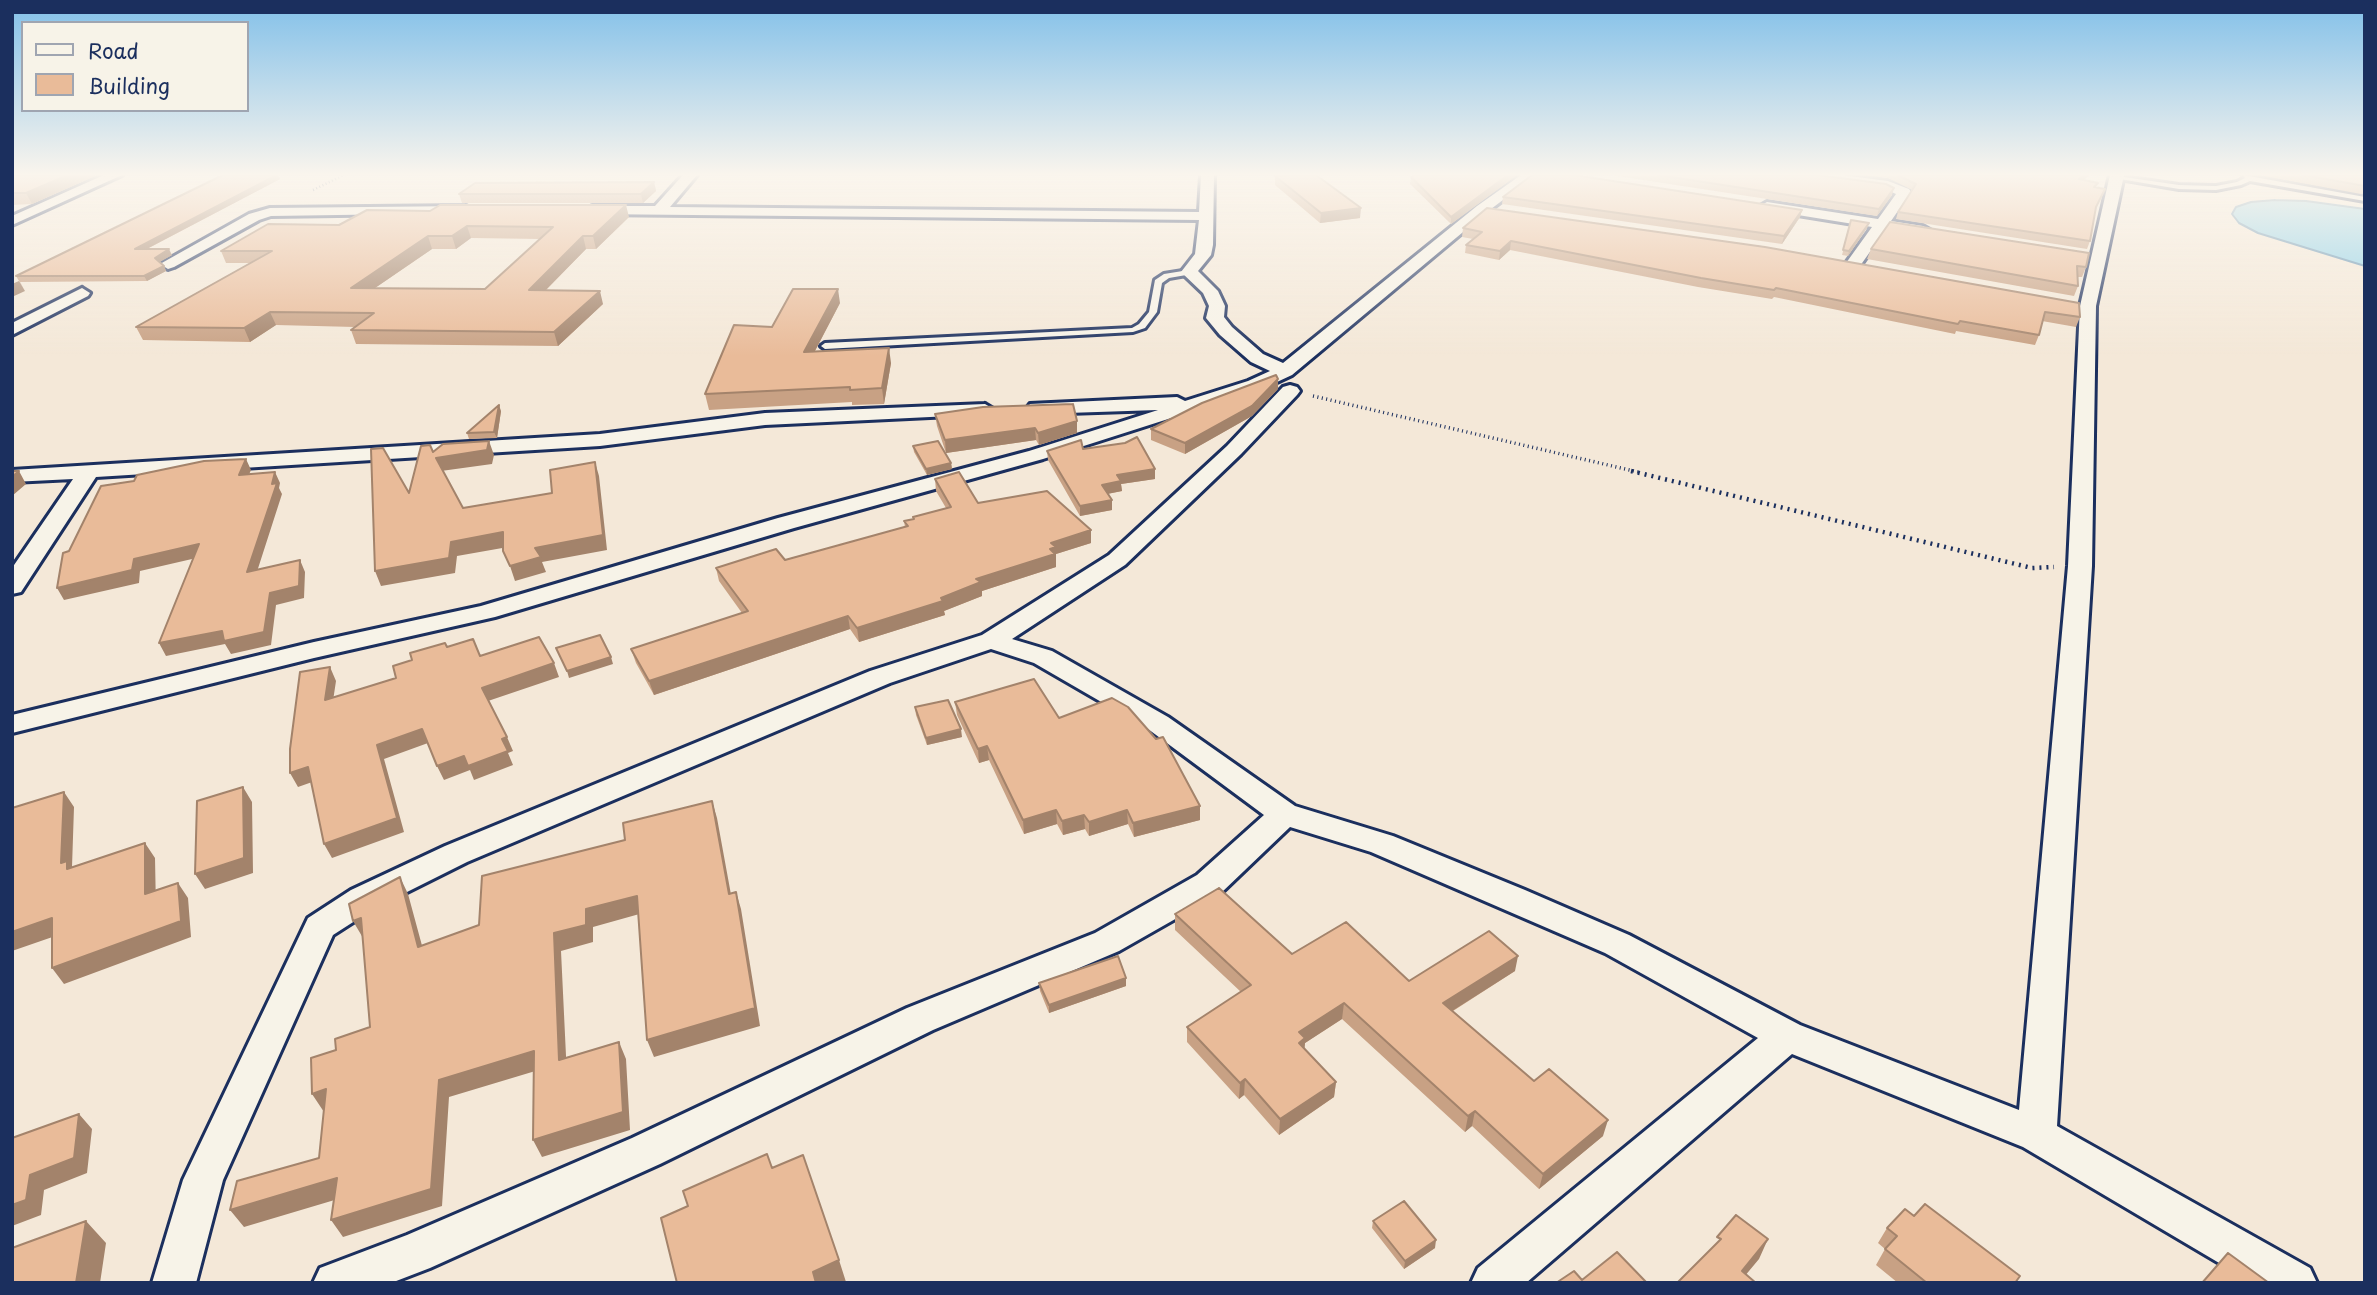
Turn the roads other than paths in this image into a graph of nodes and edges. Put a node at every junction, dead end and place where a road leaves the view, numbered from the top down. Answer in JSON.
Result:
{"nodes":[{"id":1,"x":220,"y":235,"type":"edge"},
{"id":2,"x":1205,"y":235,"type":"edge"},
{"id":3,"x":1452,"y":235,"type":"edge"},
{"id":4,"x":1874,"y":235,"type":"edge"},
{"id":5,"x":2098,"y":235,"type":"edge"},
{"id":6,"x":1854,"y":263,"type":"edge"},
{"id":7,"x":168,"y":264,"type":"dead end"},
{"id":8,"x":1189,"y":272,"type":"junction"},
{"id":9,"x":82,"y":293,"type":"dead end"},
{"id":10,"x":12,"y":330,"type":"edge"},
{"id":11,"x":825,"y":346,"type":"dead end"},
{"id":12,"x":1287,"y":381,"type":"junction"},
{"id":13,"x":1203,"y":401,"type":"junction"},
{"id":14,"x":89,"y":471,"type":"junction"},
{"id":15,"x":12,"y":476,"type":"edge"},
{"id":16,"x":12,"y":587,"type":"edge"},
{"id":17,"x":991,"y":641,"type":"junction"},
{"id":18,"x":12,"y":724,"type":"edge"},
{"id":19,"x":1284,"y":814,"type":"junction"},
{"id":20,"x":1787,"y":1036,"type":"junction"},
{"id":21,"x":2037,"y":1135,"type":"junction"},
{"id":22,"x":174,"y":1283,"type":"edge"},
{"id":23,"x":335,"y":1283,"type":"edge"},
{"id":24,"x":1493,"y":1283,"type":"edge"},
{"id":25,"x":2295,"y":1283,"type":"edge"}],
"edges":[{"from":1,"to":7,"type":"street"},
{"from":2,"to":8,"type":"street"},
{"from":3,"to":12,"type":"street"},
{"from":4,"to":6,"type":"street"},
{"from":5,"to":21,"type":"street"},
{"from":8,"to":11,"type":"lane"},
{"from":8,"to":12,"type":"street"},
{"from":9,"to":10,"type":"street"},
{"from":12,"to":13,"type":"street"},
{"from":12,"to":17,"type":"street"},
{"from":13,"to":14,"type":"street"},
{"from":13,"to":18,"type":"street"},
{"from":14,"to":15,"type":"street"},
{"from":14,"to":16,"type":"street"},
{"from":17,"to":19,"type":"street"},
{"from":17,"to":22,"type":"street"},
{"from":19,"to":20,"type":"street"},
{"from":19,"to":23,"type":"street"},
{"from":20,"to":21,"type":"street"},
{"from":20,"to":24,"type":"street"},
{"from":21,"to":25,"type":"street"}]}
